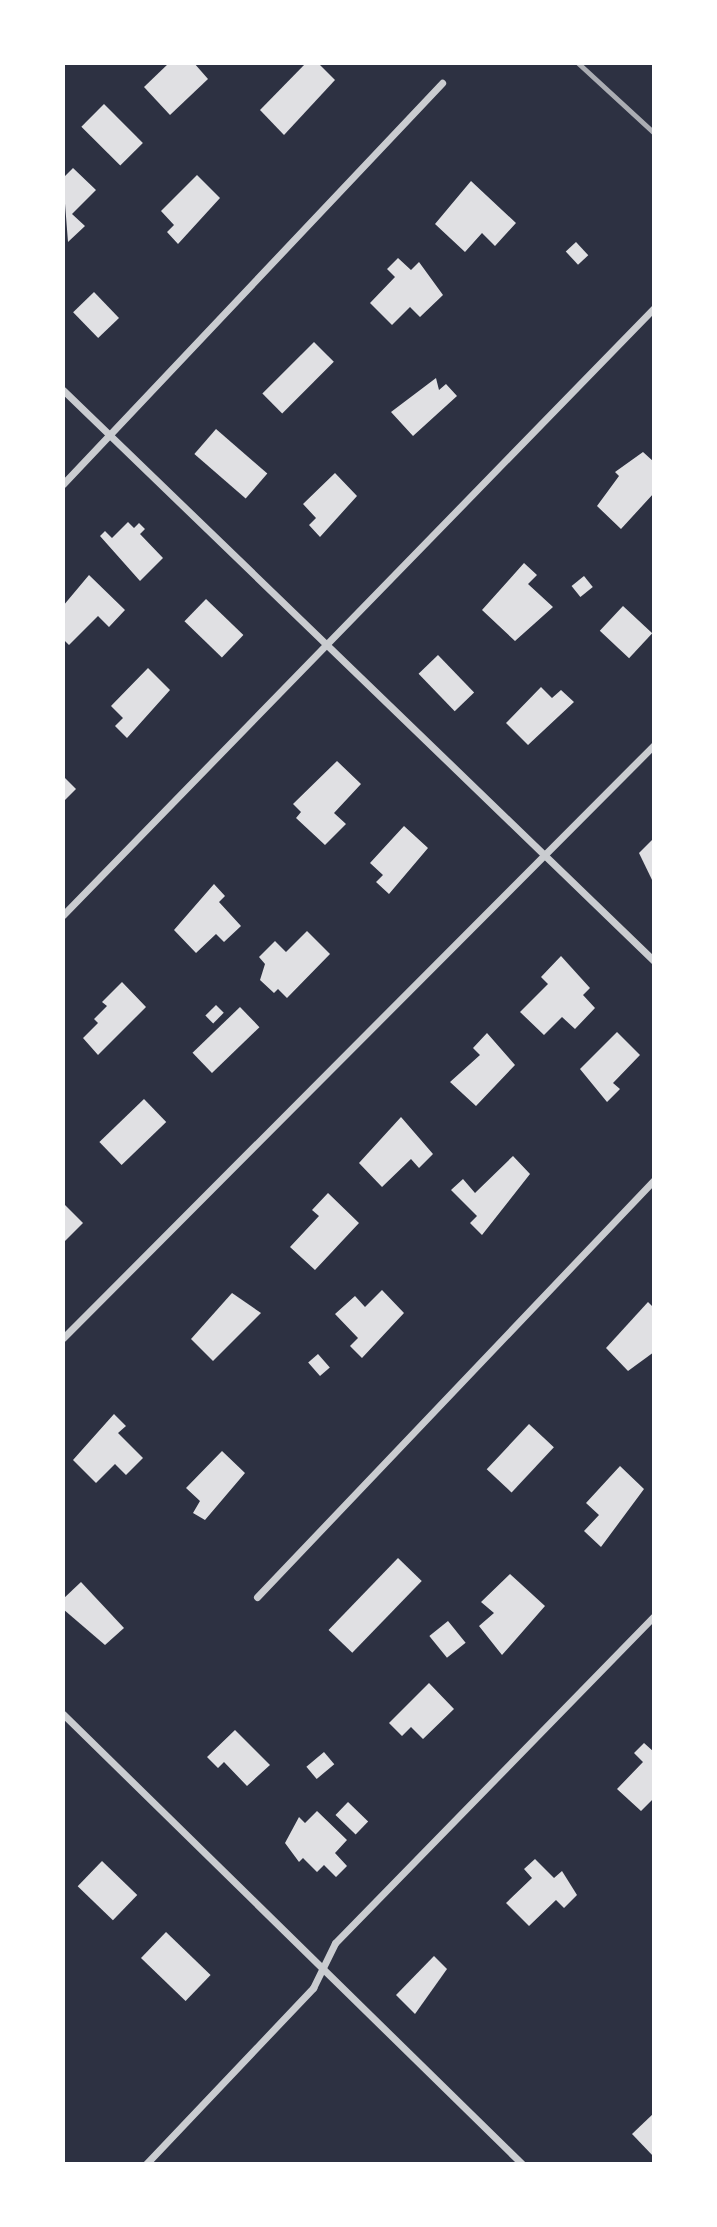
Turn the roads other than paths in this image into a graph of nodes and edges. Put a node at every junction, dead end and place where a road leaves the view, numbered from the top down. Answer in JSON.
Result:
{"nodes":[{"id":1,"x":442,"y":83,"type":"dead end"},
{"id":2,"x":654,"y":308,"type":"edge"},
{"id":3,"x":63,"y":390,"type":"edge"},
{"id":4,"x":110,"y":436,"type":"junction"},
{"id":5,"x":63,"y":484,"type":"edge"},
{"id":6,"x":325,"y":642,"type":"junction"},
{"id":7,"x":654,"y":745,"type":"edge"},
{"id":8,"x":547,"y":856,"type":"junction"},
{"id":9,"x":63,"y":915,"type":"edge"},
{"id":10,"x":654,"y":961,"type":"edge"},
{"id":11,"x":654,"y":1180,"type":"edge"},
{"id":12,"x":63,"y":1338,"type":"edge"},
{"id":13,"x":257,"y":1597,"type":"dead end"},
{"id":14,"x":654,"y":1616,"type":"edge"},
{"id":15,"x":63,"y":1714,"type":"edge"},
{"id":16,"x":325,"y":1967,"type":"junction"},
{"id":17,"x":146,"y":2164,"type":"edge"},
{"id":18,"x":522,"y":2164,"type":"edge"}],
"edges":[{"from":1,"to":4,"type":"street"},
{"from":2,"to":6,"type":"street"},
{"from":3,"to":4,"type":"street"},
{"from":4,"to":5,"type":"street"},
{"from":4,"to":6,"type":"street"},
{"from":6,"to":8,"type":"street"},
{"from":6,"to":9,"type":"street"},
{"from":7,"to":8,"type":"street"},
{"from":8,"to":10,"type":"street"},
{"from":8,"to":12,"type":"street"},
{"from":11,"to":13,"type":"street"},
{"from":14,"to":16,"type":"street"},
{"from":15,"to":16,"type":"street"},
{"from":16,"to":17,"type":"street"},
{"from":16,"to":18,"type":"street"}]}
